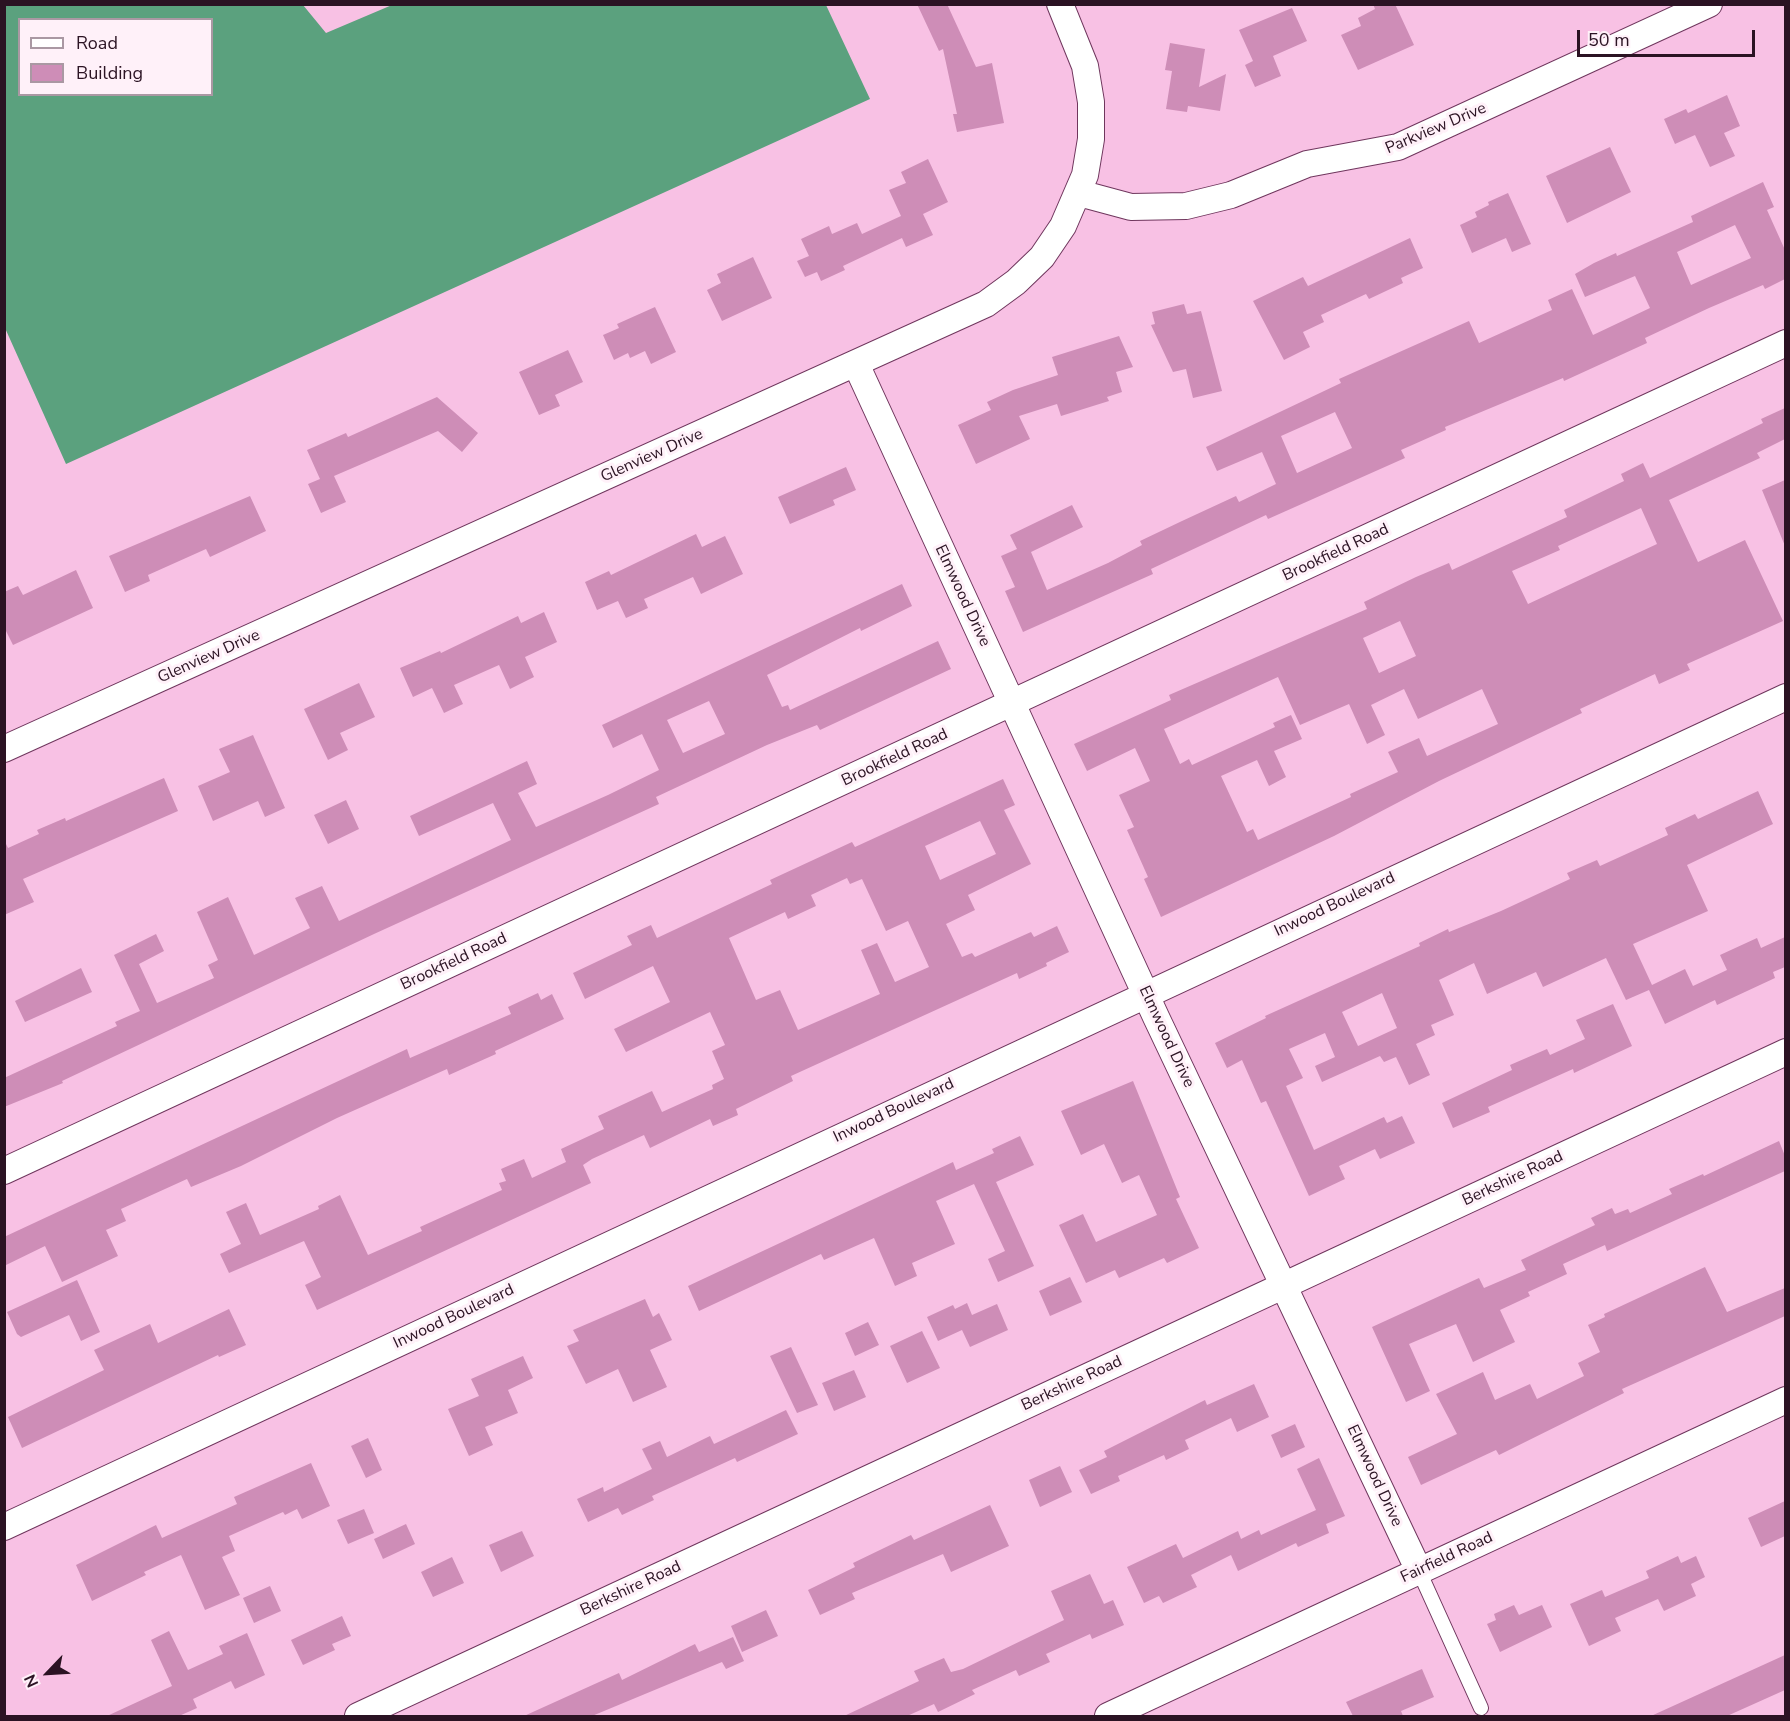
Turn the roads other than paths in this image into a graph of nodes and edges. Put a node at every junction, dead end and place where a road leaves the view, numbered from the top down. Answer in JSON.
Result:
{"nodes":[{"id":1,"x":1060,"y":4,"type":"edge"},
{"id":2,"x":1709,"y":4,"type":"edge"},
{"id":3,"x":1079,"y":193,"type":"junction"},
{"id":4,"x":1785,"y":343,"type":"edge"},
{"id":5,"x":856,"y":364,"type":"junction"},
{"id":6,"x":1785,"y":697,"type":"edge"},
{"id":7,"x":1011,"y":704,"type":"junction"},
{"id":8,"x":4,"y":750,"type":"edge"},
{"id":9,"x":1146,"y":993,"type":"junction"},
{"id":10,"x":1785,"y":1052,"type":"edge"},
{"id":11,"x":4,"y":1171,"type":"edge"},
{"id":12,"x":1284,"y":1286,"type":"junction"},
{"id":13,"x":1785,"y":1400,"type":"edge"},
{"id":14,"x":4,"y":1527,"type":"edge"},
{"id":15,"x":1419,"y":1571,"type":"junction"},
{"id":16,"x":1481,"y":1708,"type":"dead end"},
{"id":17,"x":358,"y":1716,"type":"edge"},
{"id":18,"x":1108,"y":1716,"type":"edge"}],
"edges":[{"from":1,"to":3,"type":"street","name":"Glenview Drive"},
{"from":2,"to":3,"type":"street","name":"Parkview Drive"},
{"from":3,"to":5,"type":"street","name":"Glenview Drive"},
{"from":4,"to":7,"type":"street","name":"Brookfield Road"},
{"from":5,"to":7,"type":"street","name":"Elmwood Drive"},
{"from":5,"to":8,"type":"street","name":"Glenview Drive"},
{"from":6,"to":9,"type":"street","name":"Inwood Boulevard"},
{"from":7,"to":9,"type":"street","name":"Elmwood Drive"},
{"from":7,"to":11,"type":"street","name":"Brookfield Road"},
{"from":9,"to":12,"type":"street","name":"Elmwood Drive"},
{"from":9,"to":14,"type":"street","name":"Inwood Boulevard"},
{"from":10,"to":12,"type":"street","name":"Berkshire Road"},
{"from":12,"to":15,"type":"street","name":"Elmwood Drive"},
{"from":12,"to":17,"type":"street","name":"Berkshire Road"},
{"from":13,"to":15,"type":"street","name":"Fairfield Road"},
{"from":15,"to":16,"type":"lane","name":"Elmwood Drive"},
{"from":15,"to":18,"type":"street","name":"Fairfield Road"}]}
